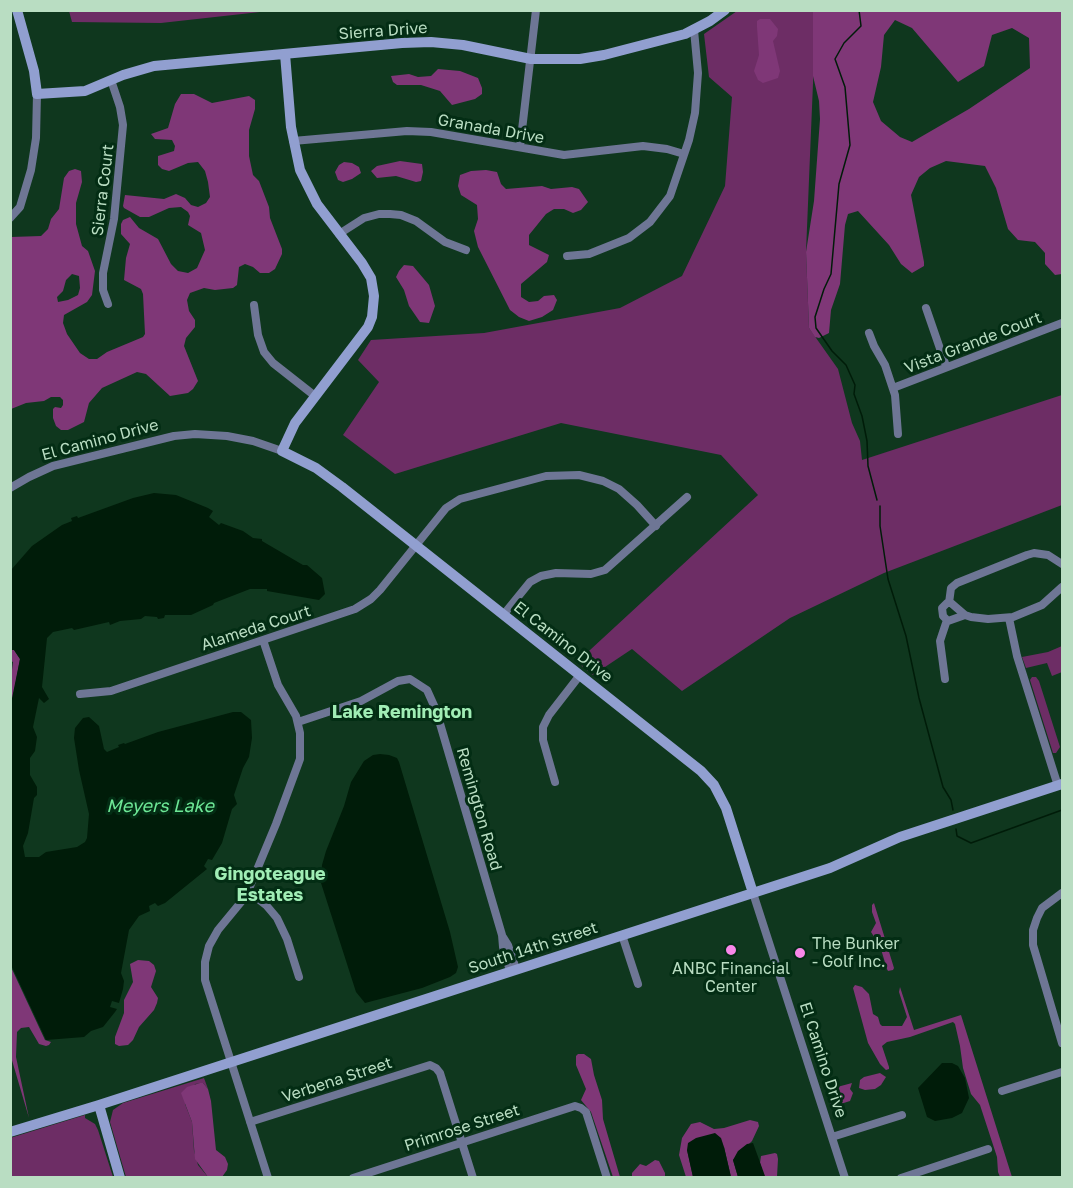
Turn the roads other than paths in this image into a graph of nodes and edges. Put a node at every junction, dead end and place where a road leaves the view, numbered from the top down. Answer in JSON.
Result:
{"nodes":[{"id":1,"x":17,"y":10,"type":"edge"},
{"id":2,"x":536,"y":10,"type":"edge"},
{"id":3,"x":725,"y":10,"type":"edge"},
{"id":4,"x":694,"y":30,"type":"junction"},
{"id":5,"x":285,"y":54,"type":"junction"},
{"id":6,"x":531,"y":59,"type":"junction"},
{"id":7,"x":111,"y":80,"type":"junction"},
{"id":8,"x":37,"y":94,"type":"junction"},
{"id":9,"x":293,"y":141,"type":"junction"},
{"id":10,"x":520,"y":147,"type":"junction"},
{"id":11,"x":684,"y":154,"type":"junction"},
{"id":12,"x":10,"y":218,"type":"edge"},
{"id":13,"x":339,"y":234,"type":"junction"},
{"id":14,"x":466,"y":250,"type":"dead end"},
{"id":15,"x":567,"y":256,"type":"dead end"},
{"id":16,"x":108,"y":303,"type":"dead end"},
{"id":17,"x":254,"y":305,"type":"dead end"},
{"id":18,"x":926,"y":308,"type":"dead end"},
{"id":19,"x":1062,"y":323,"type":"edge"},
{"id":20,"x":869,"y":333,"type":"dead end"},
{"id":21,"x":946,"y":366,"type":"junction"},
{"id":22,"x":893,"y":388,"type":"junction"},
{"id":23,"x":315,"y":396,"type":"junction"},
{"id":24,"x":898,"y":434,"type":"dead end"},
{"id":25,"x":282,"y":451,"type":"junction"},
{"id":26,"x":10,"y":488,"type":"edge"},
{"id":27,"x":687,"y":497,"type":"dead end"},
{"id":28,"x":656,"y":526,"type":"junction"},
{"id":29,"x":416,"y":545,"type":"junction"},
{"id":30,"x":1062,"y":564,"type":"edge"},
{"id":31,"x":1062,"y":587,"type":"edge"},
{"id":32,"x":949,"y":603,"type":"junction"},
{"id":33,"x":504,"y":614,"type":"junction"},
{"id":34,"x":965,"y":615,"type":"junction"},
{"id":35,"x":1010,"y":618,"type":"junction"},
{"id":36,"x":947,"y":620,"type":"junction"},
{"id":37,"x":262,"y":640,"type":"junction"},
{"id":38,"x":580,"y":675,"type":"junction"},
{"id":39,"x":945,"y":679,"type":"dead end"},
{"id":40,"x":80,"y":694,"type":"dead end"},
{"id":41,"x":298,"y":722,"type":"junction"},
{"id":42,"x":555,"y":782,"type":"dead end"},
{"id":43,"x":1060,"y":785,"type":"edge"},
{"id":44,"x":248,"y":891,"type":"junction"},
{"id":45,"x":753,"y":893,"type":"junction"},
{"id":46,"x":1062,"y":893,"type":"edge"},
{"id":47,"x":622,"y":935,"type":"junction"},
{"id":48,"x":513,"y":970,"type":"junction"},
{"id":49,"x":299,"y":977,"type":"dead end"},
{"id":50,"x":638,"y":984,"type":"dead end"},
{"id":51,"x":1062,"y":1043,"type":"edge"},
{"id":52,"x":230,"y":1062,"type":"junction"},
{"id":53,"x":1062,"y":1072,"type":"edge"},
{"id":54,"x":1002,"y":1091,"type":"dead end"},
{"id":55,"x":99,"y":1105,"type":"junction"},
{"id":56,"x":902,"y":1115,"type":"dead end"},
{"id":57,"x":250,"y":1122,"type":"junction"},
{"id":58,"x":10,"y":1132,"type":"edge"},
{"id":59,"x":832,"y":1137,"type":"junction"},
{"id":60,"x":462,"y":1143,"type":"junction"},
{"id":61,"x":988,"y":1149,"type":"dead end"},
{"id":62,"x":120,"y":1178,"type":"edge"},
{"id":63,"x":268,"y":1178,"type":"edge"},
{"id":64,"x":353,"y":1178,"type":"edge"},
{"id":65,"x":473,"y":1178,"type":"edge"},
{"id":66,"x":607,"y":1178,"type":"edge"},
{"id":67,"x":845,"y":1178,"type":"edge"},
{"id":68,"x":901,"y":1178,"type":"edge"}],
"edges":[{"from":1,"to":8,"type":"street"},
{"from":2,"to":6,"type":"street"},
{"from":3,"to":4,"type":"street","name":"Sierra Drive"},
{"from":4,"to":6,"type":"street","name":"Sierra Drive"},
{"from":4,"to":11,"type":"street"},
{"from":5,"to":6,"type":"street","name":"Sierra Drive"},
{"from":5,"to":7,"type":"street","name":"Sierra Drive"},
{"from":5,"to":9,"type":"street"},
{"from":6,"to":10,"type":"street"},
{"from":7,"to":8,"type":"street","name":"Sierra Drive"},
{"from":7,"to":16,"type":"street","name":"Sierra Court"},
{"from":8,"to":12,"type":"street"},
{"from":9,"to":10,"type":"street","name":"Granada Drive"},
{"from":9,"to":13,"type":"street"},
{"from":10,"to":11,"type":"street","name":"Granada Drive"},
{"from":11,"to":15,"type":"street"},
{"from":13,"to":14,"type":"street"},
{"from":13,"to":23,"type":"street"},
{"from":17,"to":23,"type":"street"},
{"from":18,"to":21,"type":"street"},
{"from":19,"to":21,"type":"street","name":"Vista Grande Court"},
{"from":20,"to":22,"type":"street"},
{"from":21,"to":22,"type":"street","name":"Vista Grande Court"},
{"from":22,"to":24,"type":"street"},
{"from":23,"to":25,"type":"street"},
{"from":25,"to":26,"type":"street","name":"El Camino Drive"},
{"from":25,"to":29,"type":"street","name":"El Camino Drive"},
{"from":27,"to":28,"type":"street"},
{"from":28,"to":29,"type":"street","name":"Alameda Court"},
{"from":28,"to":33,"type":"street"},
{"from":29,"to":33,"type":"street","name":"El Camino Drive"},
{"from":29,"to":37,"type":"street","name":"Alameda Court"},
{"from":30,"to":32,"type":"street"},
{"from":31,"to":35,"type":"street"},
{"from":32,"to":34,"type":"street"},
{"from":32,"to":36,"type":"street"},
{"from":33,"to":38,"type":"street","name":"El Camino Drive"},
{"from":34,"to":35,"type":"street"},
{"from":34,"to":36,"type":"street"},
{"from":35,"to":43,"type":"street"},
{"from":36,"to":39,"type":"street"},
{"from":37,"to":40,"type":"street","name":"Alameda Court"},
{"from":37,"to":41,"type":"street"},
{"from":38,"to":42,"type":"street"},
{"from":38,"to":45,"type":"street","name":"El Camino Drive"},
{"from":41,"to":44,"type":"street"},
{"from":41,"to":48,"type":"street","name":"Remington Road"},
{"from":43,"to":45,"type":"street","name":"South 14th Street"},
{"from":44,"to":49,"type":"street"},
{"from":44,"to":52,"type":"street"},
{"from":45,"to":47,"type":"street","name":"South 14th Street"},
{"from":45,"to":59,"type":"street","name":"El Camino Drive"},
{"from":46,"to":51,"type":"street"},
{"from":47,"to":48,"type":"street","name":"South 14th Street"},
{"from":47,"to":50,"type":"street"},
{"from":48,"to":52,"type":"street","name":"South 14th Street"},
{"from":52,"to":55,"type":"street","name":"South 14th Street"},
{"from":52,"to":57,"type":"street"},
{"from":53,"to":54,"type":"street"},
{"from":55,"to":58,"type":"street","name":"South 14th Street"},
{"from":55,"to":62,"type":"street"},
{"from":56,"to":59,"type":"street"},
{"from":57,"to":60,"type":"street","name":"Verbena Street"},
{"from":57,"to":63,"type":"street"},
{"from":59,"to":67,"type":"street","name":"El Camino Drive"},
{"from":60,"to":64,"type":"street","name":"Primrose Street"},
{"from":60,"to":65,"type":"street"},
{"from":60,"to":66,"type":"street","name":"Primrose Street"},
{"from":61,"to":68,"type":"street"}]}
